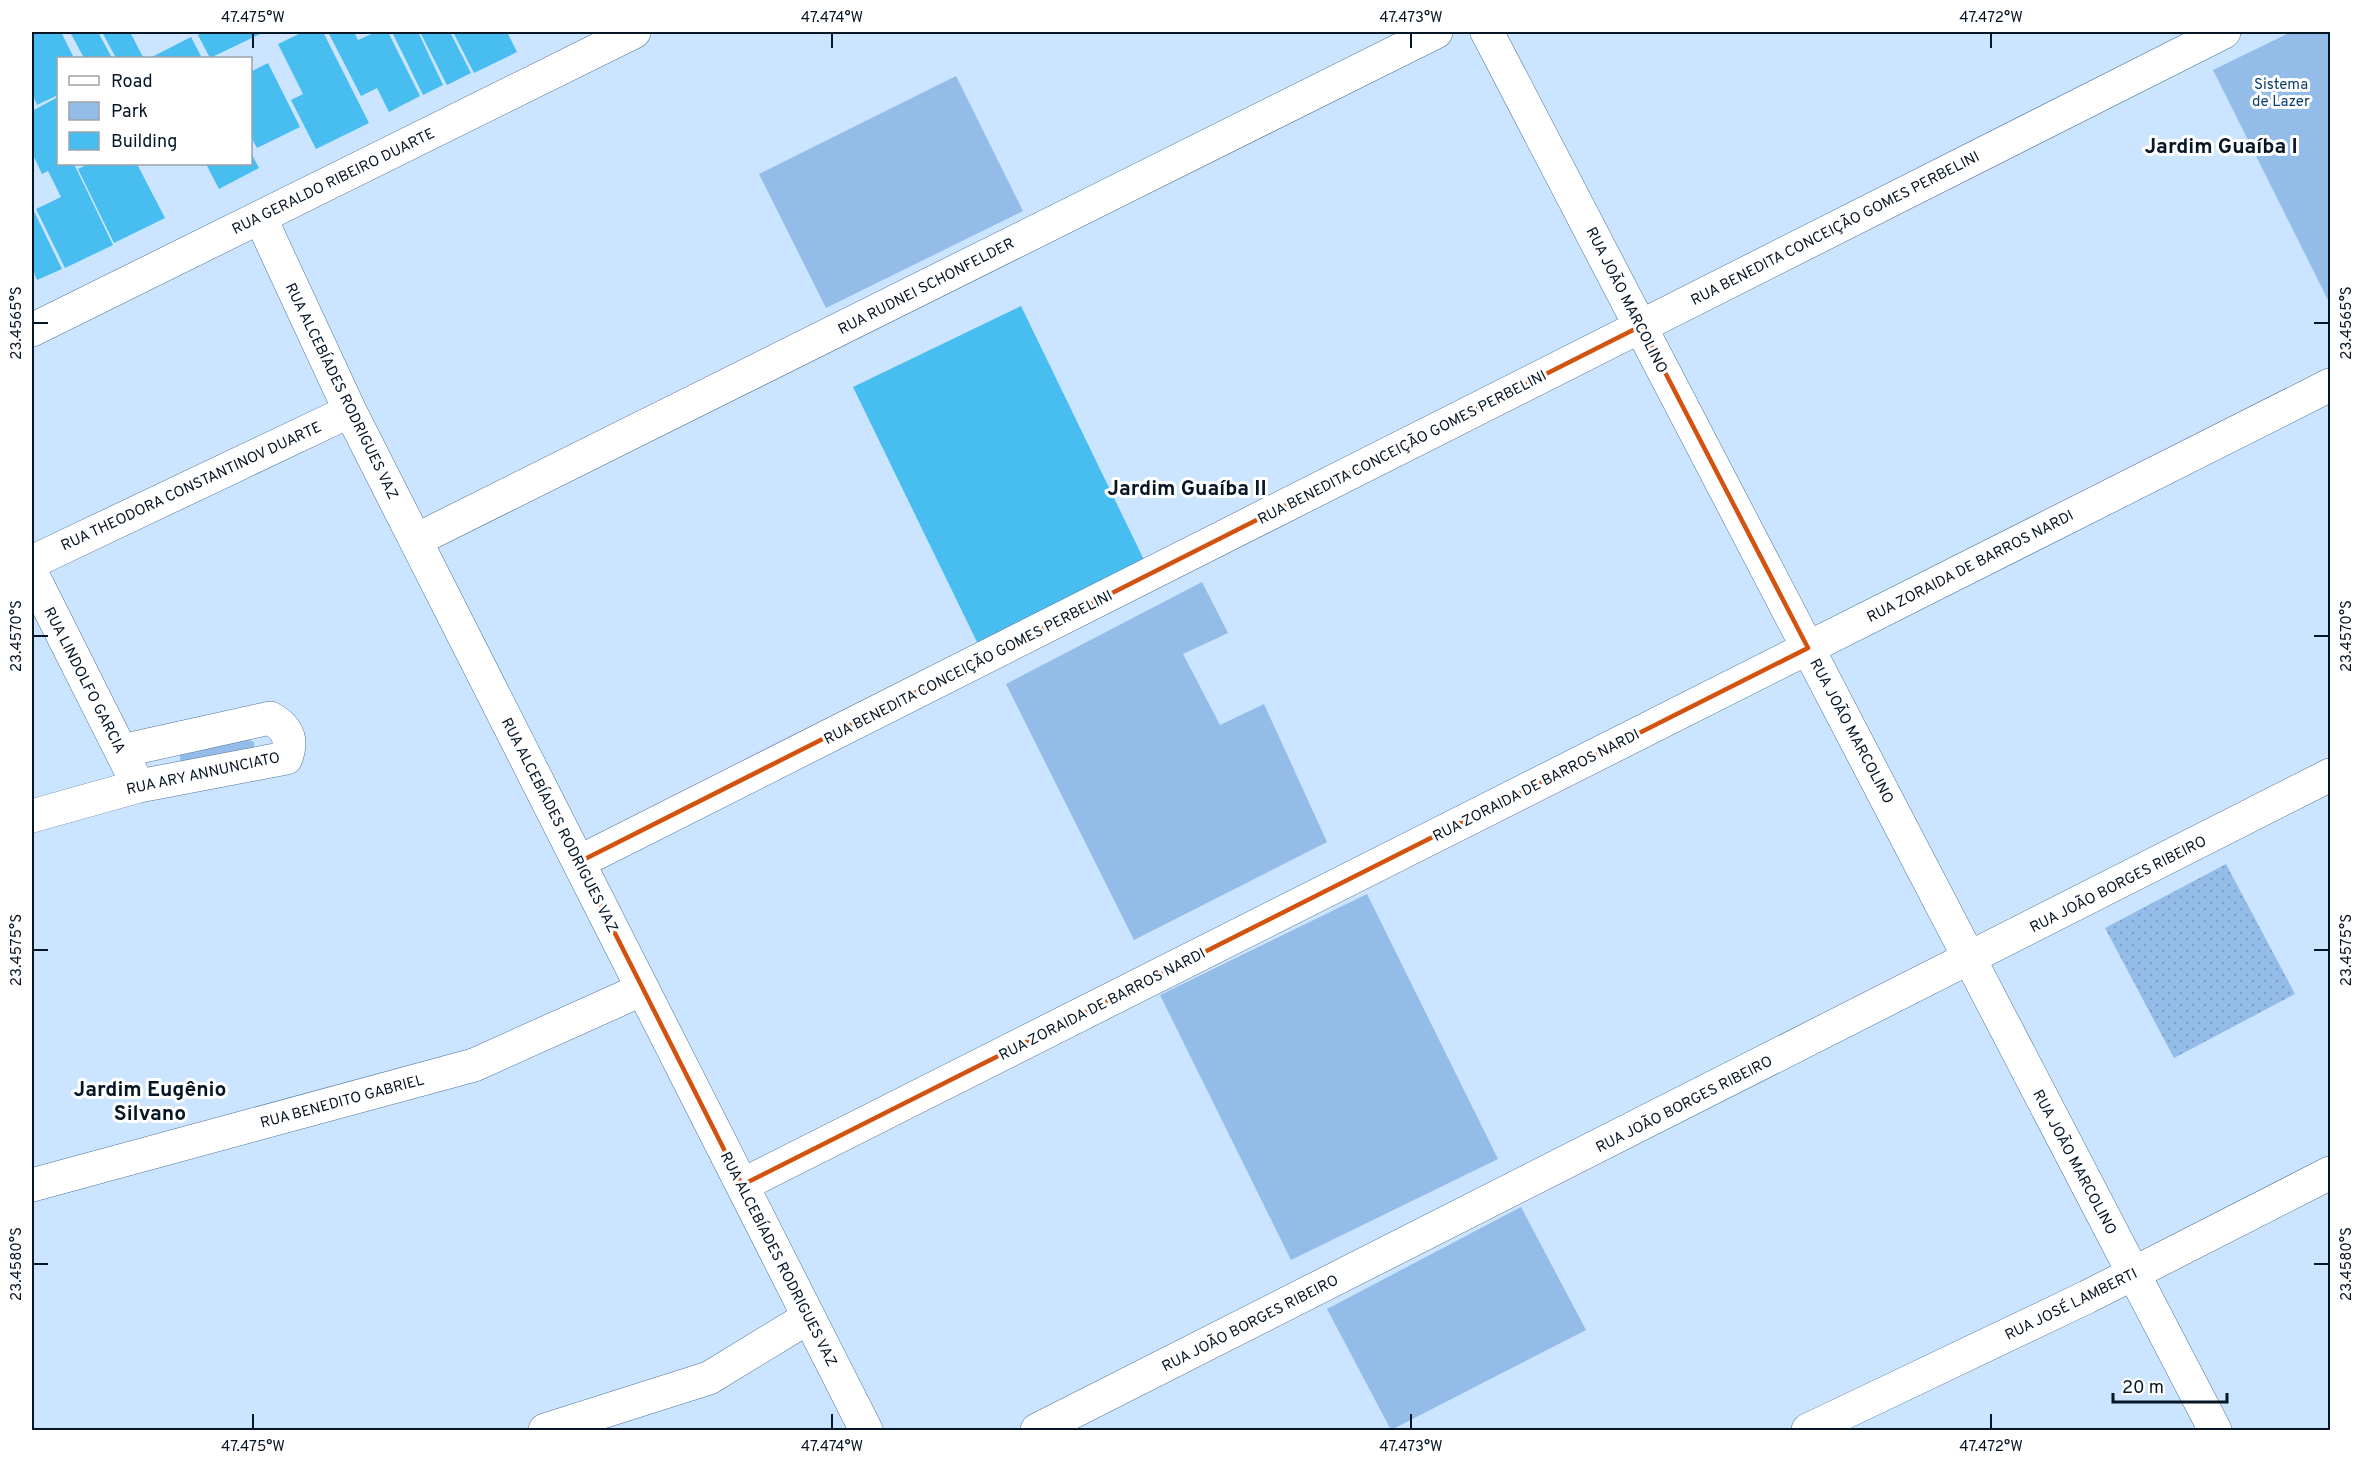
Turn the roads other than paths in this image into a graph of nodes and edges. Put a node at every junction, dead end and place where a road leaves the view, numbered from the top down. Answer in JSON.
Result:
{"nodes":[{"id":1,"x":634,"y":32,"type":"edge"},
{"id":2,"x":1436,"y":32,"type":"edge"},
{"id":3,"x":1487,"y":32,"type":"edge"},
{"id":4,"x":2224,"y":32,"type":"edge"},
{"id":5,"x":260,"y":217,"type":"junction"},
{"id":6,"x":1641,"y":326,"type":"junction"},
{"id":7,"x":32,"y":330,"type":"edge"},
{"id":8,"x":2331,"y":385,"type":"edge"},
{"id":9,"x":350,"y":411,"type":"junction"},
{"id":10,"x":416,"y":540,"type":"junction"},
{"id":11,"x":32,"y":562,"type":"edge"},
{"id":12,"x":32,"y":574,"type":"edge"},
{"id":13,"x":1808,"y":648,"type":"junction"},
{"id":14,"x":121,"y":751,"type":"junction"},
{"id":15,"x":2331,"y":775,"type":"edge"},
{"id":16,"x":139,"y":786,"type":"junction"},
{"id":17,"x":32,"y":816,"type":"edge"},
{"id":18,"x":579,"y":862,"type":"junction"},
{"id":19,"x":1971,"y":958,"type":"junction"},
{"id":20,"x":643,"y":989,"type":"junction"},
{"id":21,"x":2331,"y":1173,"type":"edge"},
{"id":22,"x":32,"y":1185,"type":"edge"},
{"id":23,"x":742,"y":1185,"type":"junction"},
{"id":24,"x":2134,"y":1274,"type":"junction"},
{"id":25,"x":809,"y":1317,"type":"junction"},
{"id":26,"x":545,"y":1431,"type":"edge"},
{"id":27,"x":866,"y":1431,"type":"edge"},
{"id":28,"x":1037,"y":1431,"type":"edge"},
{"id":29,"x":1808,"y":1431,"type":"edge"},
{"id":30,"x":2215,"y":1431,"type":"edge"}],
"edges":[{"from":1,"to":5,"type":"street","name":"RUA GERALDO RIBEIRO DUARTE"},
{"from":2,"to":10,"type":"street","name":"RUA RUDNEI SCHONFELDER"},
{"from":3,"to":6,"type":"street","name":"RUA JOÃO MARCOLINO"},
{"from":4,"to":6,"type":"street","name":"RUA BENEDITA CONCEIÇÃO GOMES PERBELINI"},
{"from":5,"to":7,"type":"street","name":"RUA GERALDO RIBEIRO DUARTE"},
{"from":5,"to":9,"type":"street","name":"RUA ALCEBÍADES RODRIGUES VAZ"},
{"from":6,"to":13,"type":"street","name":"RUA JOÃO MARCOLINO"},
{"from":6,"to":18,"type":"street","name":"RUA BENEDITA CONCEIÇÃO GOMES PERBELINI"},
{"from":8,"to":13,"type":"street","name":"RUA ZORAIDA DE BARROS NARDI"},
{"from":9,"to":10,"type":"street","name":"RUA ALCEBÍADES RODRIGUES VAZ"},
{"from":9,"to":11,"type":"street","name":"RUA THEODORA CONSTANTINOV DUARTE"},
{"from":10,"to":18,"type":"street","name":"RUA ALCEBÍADES RODRIGUES VAZ"},
{"from":12,"to":14,"type":"street","name":"RUA LINDOLFO GARCIA"},
{"from":13,"to":19,"type":"street","name":"RUA JOÃO MARCOLINO"},
{"from":13,"to":23,"type":"street","name":"RUA ZORAIDA DE BARROS NARDI"},
{"from":14,"to":16,"type":"street","name":"RUA LINDOLFO GARCIA"},
{"from":14,"to":16,"type":"street","name":"RUA ARY ANNUNCIATO"},
{"from":15,"to":19,"type":"street","name":"RUA JOÃO BORGES RIBEIRO"},
{"from":16,"to":17,"type":"street","name":"RUA ARY ANNUNCIATO"},
{"from":18,"to":20,"type":"street","name":"RUA ALCEBÍADES RODRIGUES VAZ"},
{"from":19,"to":24,"type":"street","name":"RUA JOÃO MARCOLINO"},
{"from":19,"to":28,"type":"street","name":"RUA JOÃO BORGES RIBEIRO"},
{"from":20,"to":22,"type":"street","name":"RUA BENEDITO GABRIEL"},
{"from":20,"to":23,"type":"street","name":"RUA ALCEBÍADES RODRIGUES VAZ"},
{"from":21,"to":24,"type":"street","name":"RUA JOSÉ LAMBERTI"},
{"from":23,"to":25,"type":"street","name":"RUA ALCEBÍADES RODRIGUES VAZ"},
{"from":24,"to":29,"type":"street","name":"RUA JOSÉ LAMBERTI"},
{"from":24,"to":30,"type":"street","name":"RUA JOÃO MARCOLINO"},
{"from":25,"to":26,"type":"street"},
{"from":25,"to":27,"type":"street","name":"RUA ALCEBÍADES RODRIGUES VAZ"}]}
